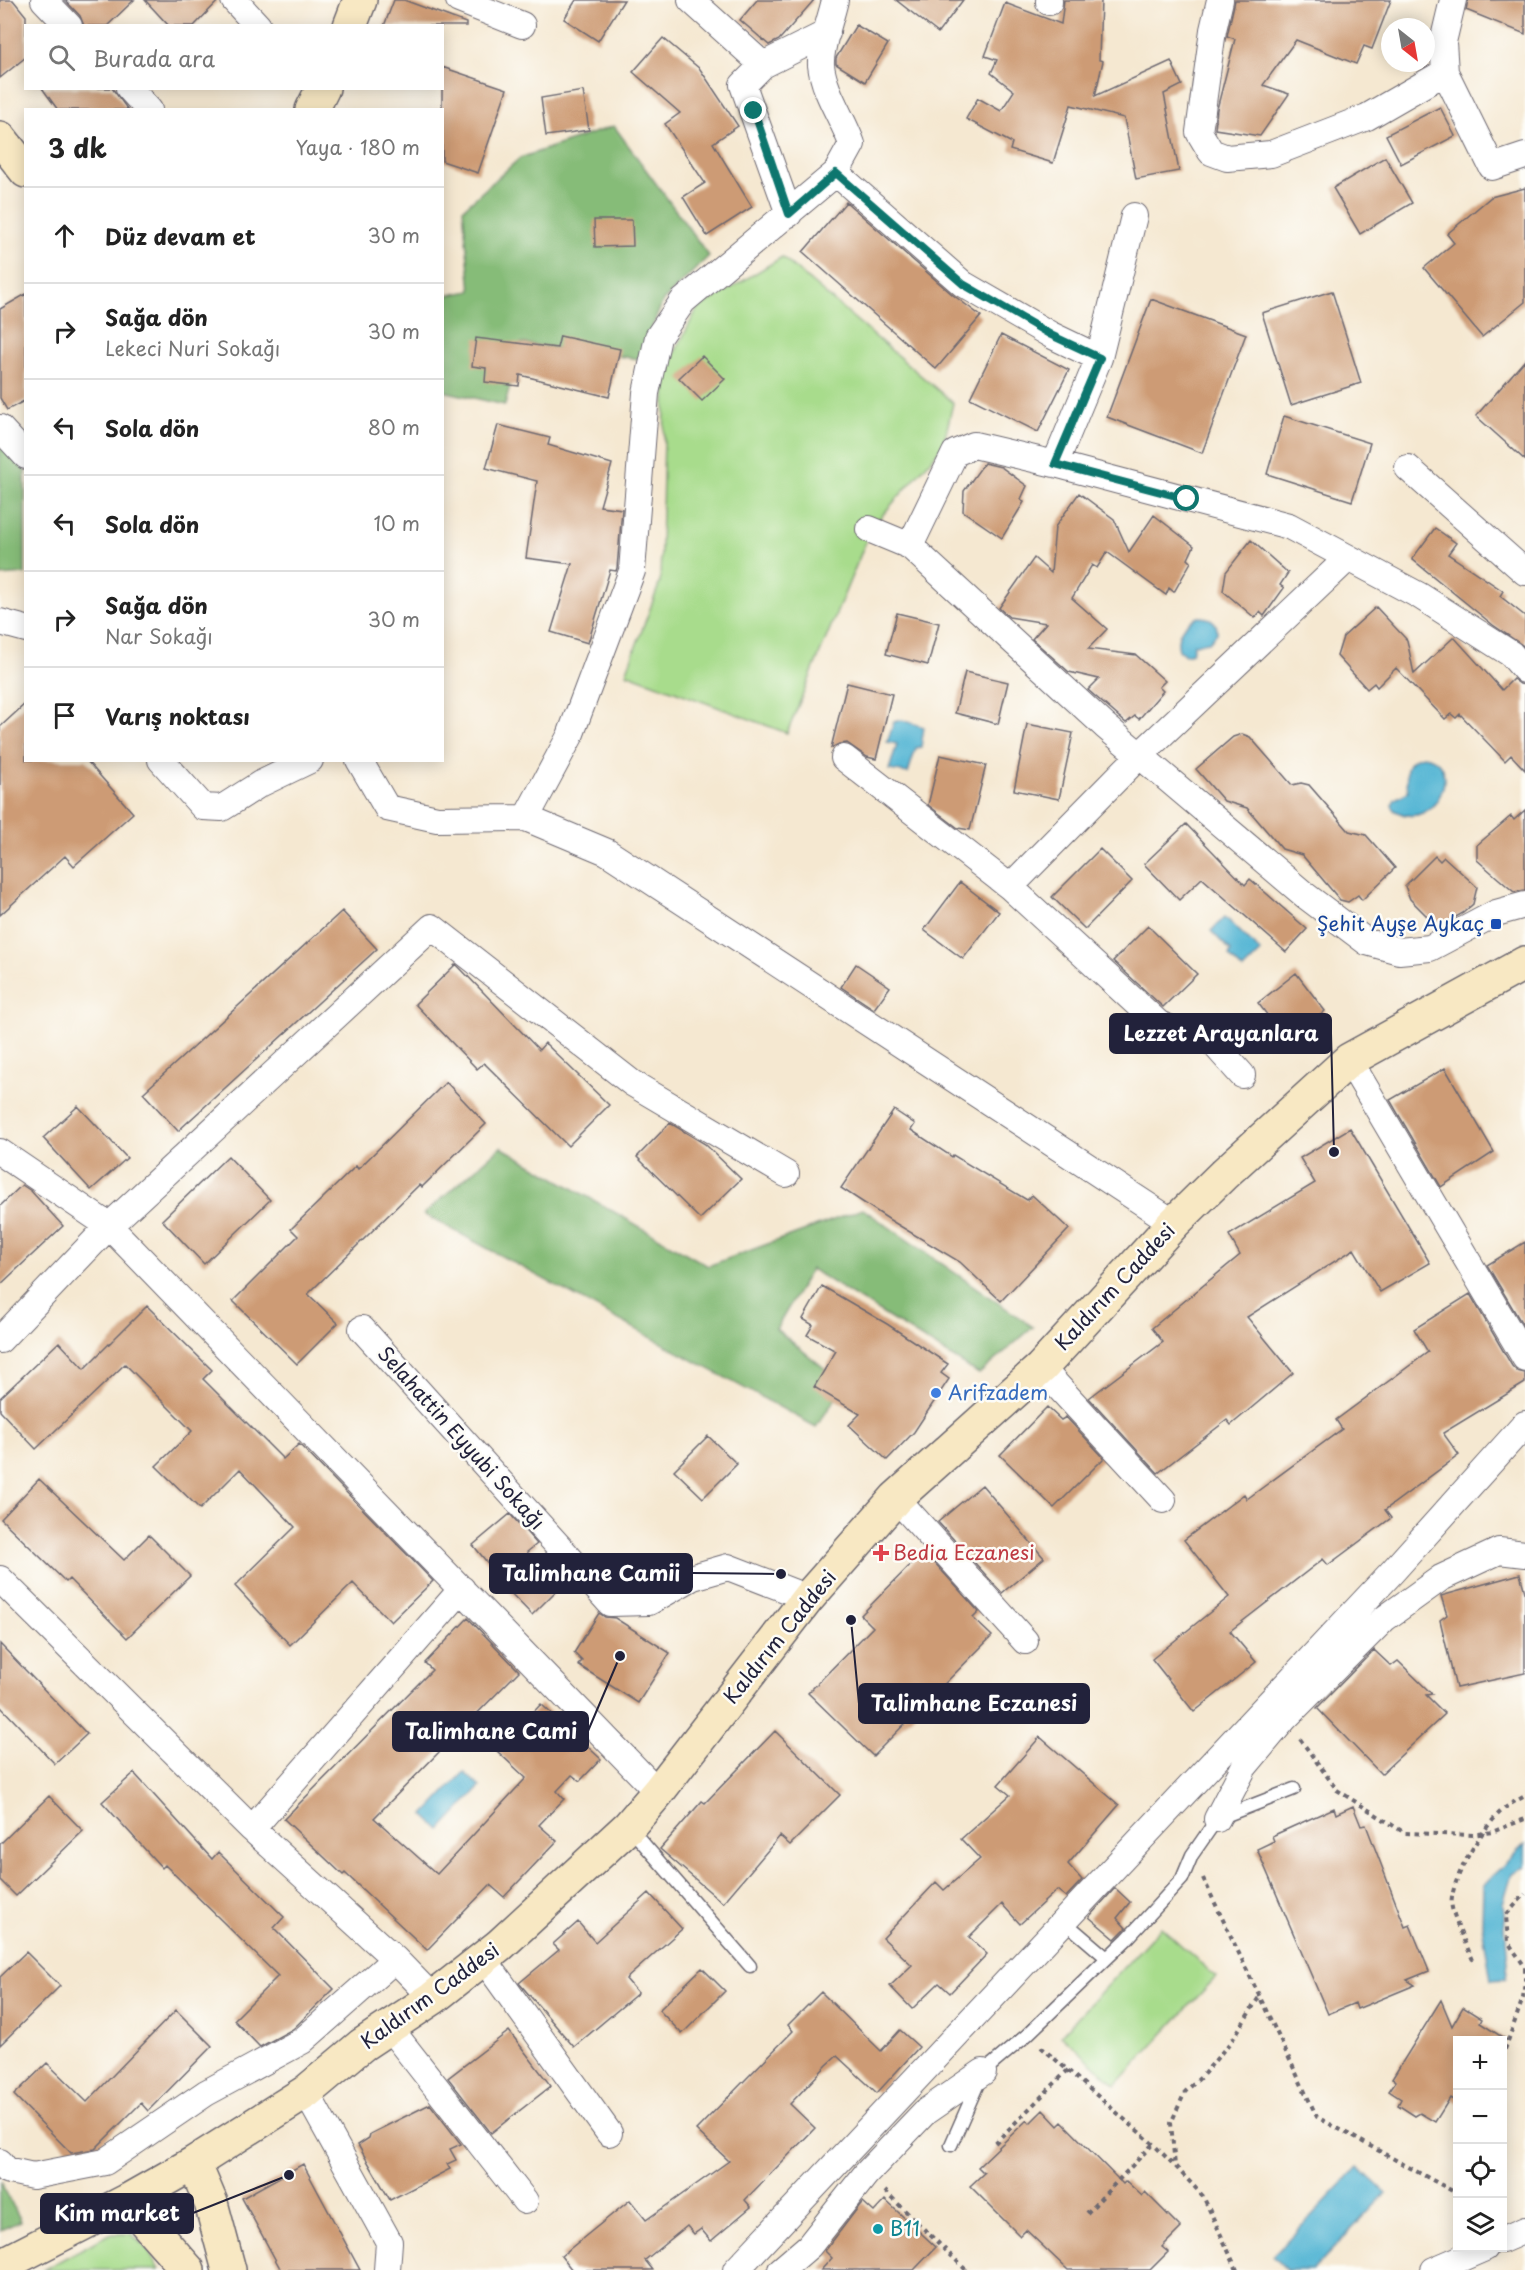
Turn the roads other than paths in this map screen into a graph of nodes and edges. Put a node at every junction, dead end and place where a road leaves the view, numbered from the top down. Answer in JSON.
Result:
{"nodes":[{"id":1,"x":44,"y":0,"type":"edge"},
{"id":2,"x":234,"y":0,"type":"edge"},
{"id":3,"x":360,"y":0,"type":"edge"},
{"id":4,"x":459,"y":0,"type":"edge"},
{"id":5,"x":691,"y":0,"type":"edge"},
{"id":6,"x":836,"y":0,"type":"edge"},
{"id":7,"x":1220,"y":0,"type":"edge"},
{"id":8,"x":1453,"y":0,"type":"edge"},
{"id":9,"x":67,"y":24,"type":"edge"},
{"id":10,"x":256,"y":24,"type":"edge"},
{"id":11,"x":351,"y":24,"type":"edge"},
{"id":12,"x":522,"y":25,"type":"dead end"},
{"id":13,"x":827,"y":33,"type":"junction"},
{"id":14,"x":763,"y":65,"type":"junction"},
{"id":15,"x":1445,"y":72,"type":"junction"},
{"id":16,"x":131,"y":90,"type":"edge"},
{"id":17,"x":147,"y":108,"type":"edge"},
{"id":18,"x":0,"y":138,"type":"edge"},
{"id":19,"x":1525,"y":156,"type":"edge"},
{"id":20,"x":24,"y":168,"type":"edge"},
{"id":21,"x":836,"y":173,"type":"junction"},
{"id":22,"x":789,"y":214,"type":"junction"},
{"id":23,"x":1134,"y":216,"type":"dead end"},
{"id":24,"x":1100,"y":358,"type":"junction"},
{"id":25,"x":0,"y":428,"type":"edge"},
{"id":26,"x":24,"y":454,"type":"edge"},
{"id":27,"x":1055,"y":464,"type":"junction"},
{"id":28,"x":1407,"y":468,"type":"dead end"},
{"id":29,"x":869,"y":529,"type":"dead end"},
{"id":30,"x":910,"y":546,"type":"junction"},
{"id":31,"x":1348,"y":558,"type":"junction"},
{"id":32,"x":1525,"y":572,"type":"edge"},
{"id":33,"x":0,"y":622,"type":"edge"},
{"id":34,"x":24,"y":628,"type":"edge"},
{"id":35,"x":1525,"y":670,"type":"edge"},
{"id":36,"x":1140,"y":756,"type":"junction"},
{"id":37,"x":844,"y":758,"type":"dead end"},
{"id":38,"x":163,"y":762,"type":"edge"},
{"id":39,"x":306,"y":762,"type":"edge"},
{"id":40,"x":360,"y":762,"type":"edge"},
{"id":41,"x":526,"y":818,"type":"junction"},
{"id":42,"x":1010,"y":888,"type":"junction"},
{"id":43,"x":1525,"y":905,"type":"edge"},
{"id":44,"x":1525,"y":963,"type":"edge"},
{"id":45,"x":1349,"y":1060,"type":"junction"},
{"id":46,"x":1242,"y":1075,"type":"dead end"},
{"id":47,"x":0,"y":1152,"type":"edge"},
{"id":48,"x":786,"y":1174,"type":"dead end"},
{"id":49,"x":1174,"y":1223,"type":"junction"},
{"id":50,"x":109,"y":1226,"type":"junction"},
{"id":51,"x":362,"y":1329,"type":"dead end"},
{"id":52,"x":0,"y":1340,"type":"edge"},
{"id":53,"x":1525,"y":1358,"type":"edge"},
{"id":54,"x":1041,"y":1368,"type":"junction"},
{"id":55,"x":1525,"y":1424,"type":"edge"},
{"id":56,"x":896,"y":1498,"type":"junction"},
{"id":57,"x":1163,"y":1500,"type":"dead end"},
{"id":58,"x":1525,"y":1554,"type":"edge"},
{"id":59,"x":0,"y":1579,"type":"edge"},
{"id":60,"x":462,"y":1589,"type":"junction"},
{"id":61,"x":808,"y":1598,"type":"junction"},
{"id":62,"x":1025,"y":1641,"type":"dead end"},
{"id":63,"x":1294,"y":1789,"type":"dead end"},
{"id":64,"x":657,"y":1792,"type":"junction"},
{"id":65,"x":1217,"y":1819,"type":"junction"},
{"id":66,"x":629,"y":1826,"type":"junction"},
{"id":67,"x":252,"y":1829,"type":"junction"},
{"id":68,"x":1065,"y":1922,"type":"junction"},
{"id":69,"x":483,"y":1958,"type":"junction"},
{"id":70,"x":1107,"y":1958,"type":"junction"},
{"id":71,"x":395,"y":1959,"type":"junction"},
{"id":72,"x":750,"y":1966,"type":"dead end"},
{"id":73,"x":433,"y":1998,"type":"junction"},
{"id":74,"x":389,"y":2027,"type":"junction"},
{"id":75,"x":983,"y":2072,"type":"junction"},
{"id":76,"x":306,"y":2092,"type":"junction"},
{"id":77,"x":609,"y":2133,"type":"dead end"},
{"id":78,"x":951,"y":2145,"type":"dead end"},
{"id":79,"x":0,"y":2162,"type":"edge"},
{"id":80,"x":194,"y":2163,"type":"junction"},
{"id":81,"x":127,"y":2201,"type":"junction"},
{"id":82,"x":525,"y":2201,"type":"dead end"},
{"id":83,"x":1525,"y":2230,"type":"edge"},
{"id":84,"x":1507,"y":2238,"type":"edge"},
{"id":85,"x":1474,"y":2252,"type":"edge"},
{"id":86,"x":0,"y":2266,"type":"edge"},
{"id":87,"x":188,"y":2270,"type":"edge"},
{"id":88,"x":229,"y":2270,"type":"edge"},
{"id":89,"x":387,"y":2270,"type":"edge"},
{"id":90,"x":736,"y":2270,"type":"edge"},
{"id":91,"x":781,"y":2270,"type":"edge"},
{"id":92,"x":1434,"y":2270,"type":"edge"}],
"edges":[{"from":1,"to":9,"type":"street"},
{"from":2,"to":10,"type":"street"},
{"from":3,"to":11,"type":"street"},
{"from":4,"to":12,"type":"street"},
{"from":5,"to":14,"type":"street"},
{"from":6,"to":13,"type":"street"},
{"from":7,"to":15,"type":"street"},
{"from":8,"to":15,"type":"street"},
{"from":13,"to":14,"type":"street"},
{"from":13,"to":21,"type":"street"},
{"from":14,"to":22,"type":"street"},
{"from":15,"to":19,"type":"street"},
{"from":16,"to":17,"type":"street"},
{"from":18,"to":20,"type":"street"},
{"from":21,"to":22,"type":"street"},
{"from":21,"to":24,"type":"street"},
{"from":22,"to":41,"type":"street"},
{"from":23,"to":24,"type":"street"},
{"from":24,"to":27,"type":"street"},
{"from":25,"to":26,"type":"street"},
{"from":27,"to":30,"type":"street"},
{"from":27,"to":31,"type":"street"},
{"from":28,"to":32,"type":"street"},
{"from":29,"to":30,"type":"street"},
{"from":30,"to":36,"type":"street"},
{"from":31,"to":35,"type":"street"},
{"from":31,"to":36,"type":"street"},
{"from":33,"to":34,"type":"street"},
{"from":36,"to":42,"type":"street"},
{"from":36,"to":43,"type":"street"},
{"from":37,"to":42,"type":"street"},
{"from":38,"to":39,"type":"street"},
{"from":40,"to":41,"type":"street"},
{"from":41,"to":49,"type":"street"},
{"from":42,"to":46,"type":"street"},
{"from":44,"to":45,"type":"street","name":"Kaldırım Caddesi"},
{"from":45,"to":49,"type":"street","name":"Kaldırım Caddesi"},
{"from":45,"to":53,"type":"street"},
{"from":47,"to":50,"type":"street"},
{"from":48,"to":50,"type":"street"},
{"from":49,"to":54,"type":"street","name":"Kaldırım Caddesi"},
{"from":50,"to":52,"type":"street"},
{"from":50,"to":60,"type":"street"},
{"from":51,"to":61,"type":"street","name":"Selahattin Eyyubi Sokağı"},
{"from":54,"to":56,"type":"street","name":"Kaldırım Caddesi"},
{"from":54,"to":57,"type":"street"},
{"from":55,"to":68,"type":"street"},
{"from":56,"to":61,"type":"street","name":"Kaldırım Caddesi"},
{"from":56,"to":62,"type":"street"},
{"from":58,"to":65,"type":"street"},
{"from":59,"to":67,"type":"street"},
{"from":60,"to":64,"type":"street"},
{"from":60,"to":67,"type":"street"},
{"from":61,"to":64,"type":"street","name":"Kaldırım Caddesi"},
{"from":63,"to":65,"type":"lane"},
{"from":64,"to":66,"type":"street","name":"Kaldırım Caddesi"},
{"from":65,"to":70,"type":"lane"},
{"from":66,"to":69,"type":"street","name":"Kaldırım Caddesi"},
{"from":66,"to":72,"type":"lane"},
{"from":67,"to":71,"type":"street"},
{"from":68,"to":70,"type":"lane"},
{"from":68,"to":90,"type":"street"},
{"from":69,"to":73,"type":"street","name":"Kaldırım Caddesi"},
{"from":69,"to":77,"type":"street"},
{"from":70,"to":75,"type":"lane"},
{"from":71,"to":73,"type":"street"},
{"from":71,"to":79,"type":"street"},
{"from":73,"to":74,"type":"street","name":"Kaldırım Caddesi"},
{"from":74,"to":76,"type":"street","name":"Kaldırım Caddesi"},
{"from":74,"to":82,"type":"street"},
{"from":75,"to":78,"type":"lane"},
{"from":75,"to":91,"type":"street"},
{"from":76,"to":80,"type":"street","name":"Kaldırım Caddesi"},
{"from":76,"to":89,"type":"street"},
{"from":80,"to":81,"type":"street","name":"Kaldırım Caddesi"},
{"from":80,"to":88,"type":"street"},
{"from":81,"to":86,"type":"street","name":"Kaldırım Caddesi"},
{"from":81,"to":87,"type":"street"},
{"from":83,"to":84,"type":"street"},
{"from":85,"to":92,"type":"street"}]}
